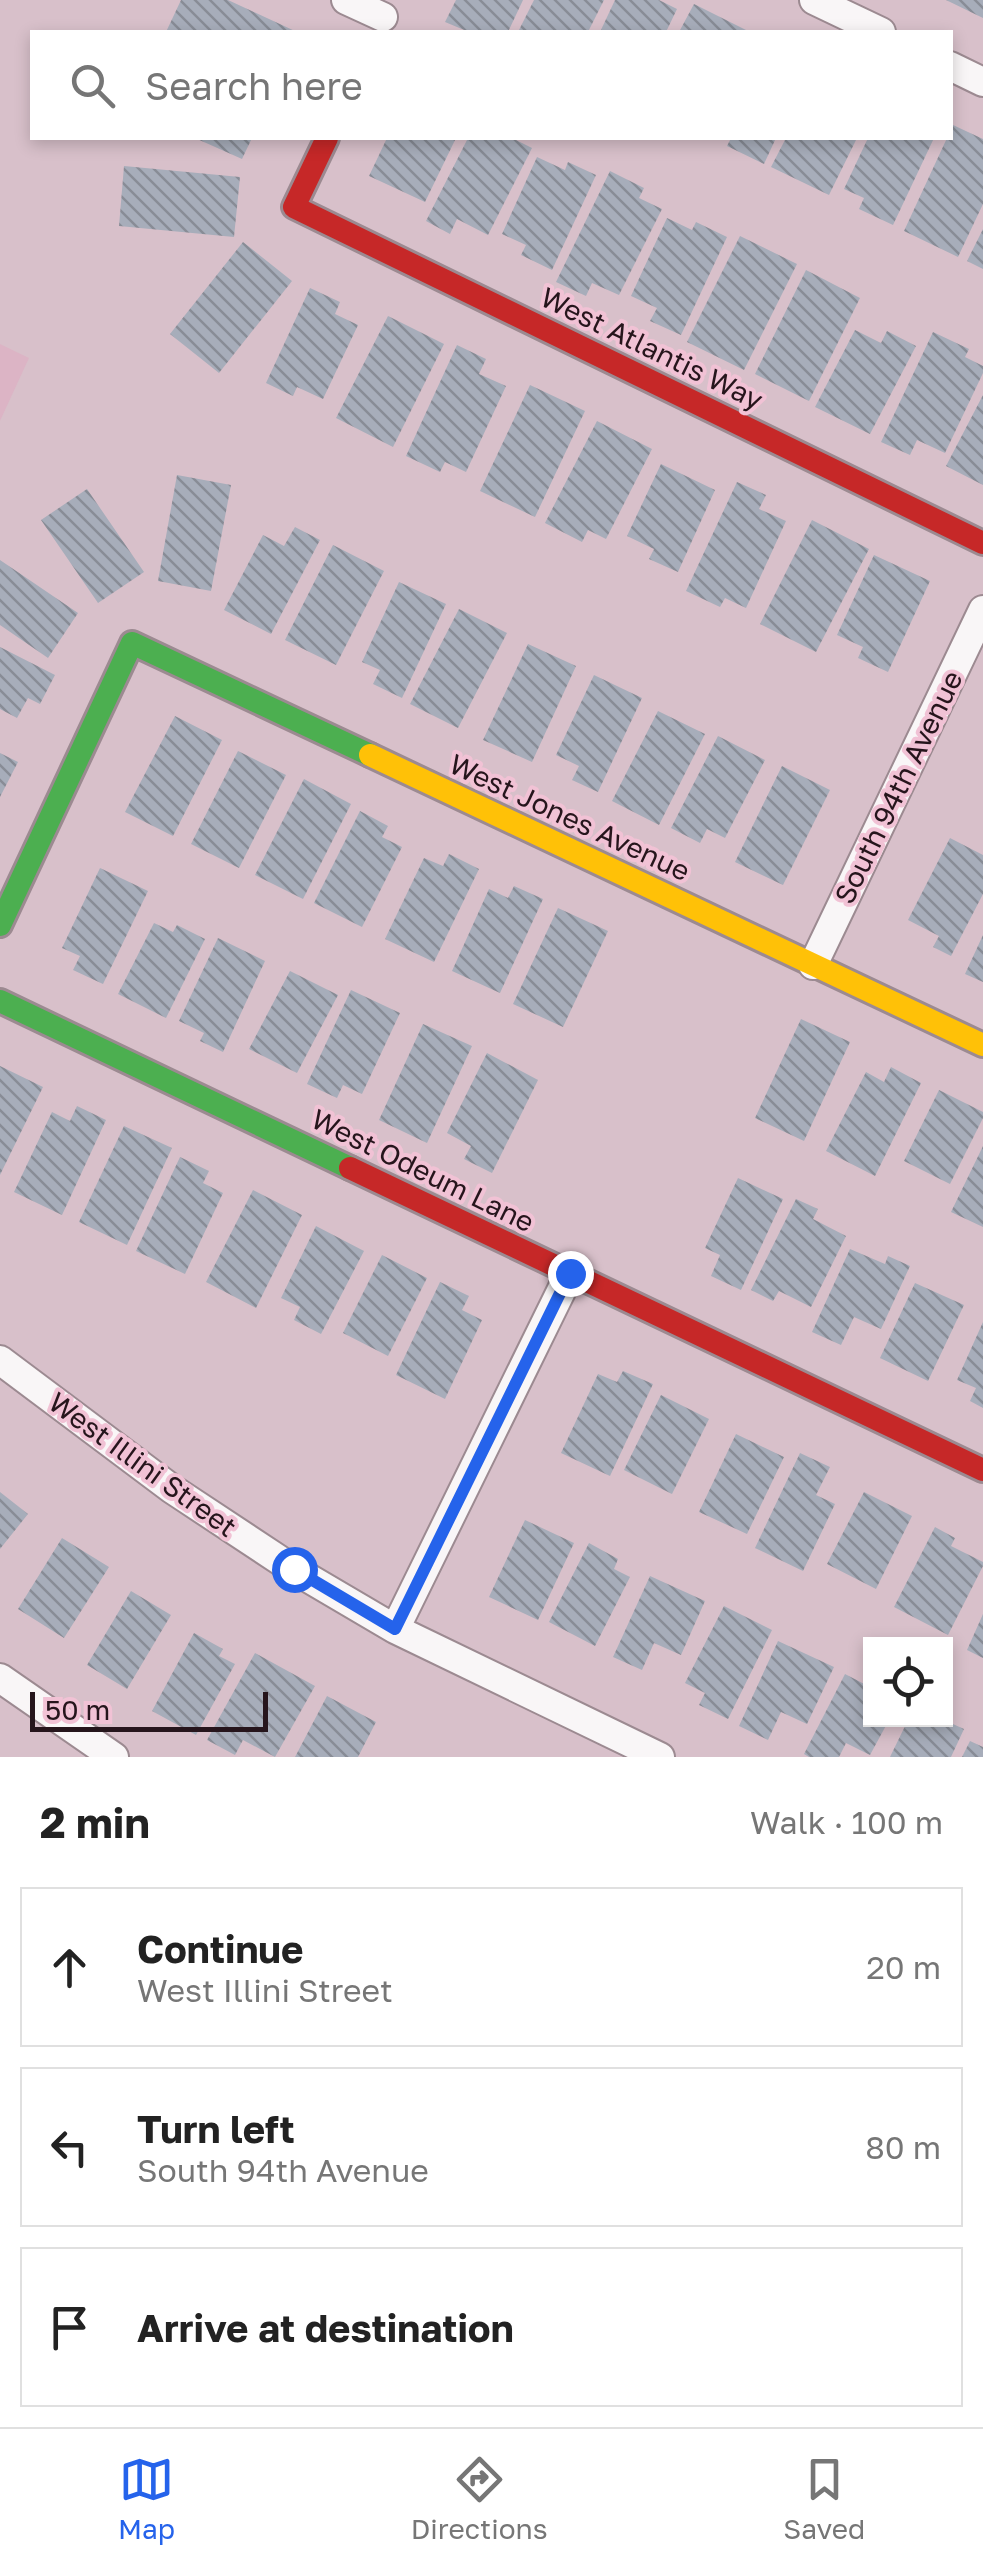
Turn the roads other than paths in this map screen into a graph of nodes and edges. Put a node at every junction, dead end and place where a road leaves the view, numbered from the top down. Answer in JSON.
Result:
{"nodes":[{"id":1,"x":346,"y":0,"type":"edge"},
{"id":2,"x":814,"y":0,"type":"edge"},
{"id":3,"x":384,"y":17,"type":"edge"},
{"id":4,"x":877,"y":30,"type":"edge"},
{"id":5,"x":953,"y":67,"type":"edge"},
{"id":6,"x":983,"y":82,"type":"edge"},
{"id":7,"x":326,"y":140,"type":"edge"},
{"id":8,"x":983,"y":542,"type":"edge"},
{"id":9,"x":983,"y":610,"type":"edge"},
{"id":10,"x":0,"y":924,"type":"edge"},
{"id":11,"x":813,"y":965,"type":"junction"},
{"id":12,"x":0,"y":1001,"type":"edge"},
{"id":13,"x":983,"y":1045,"type":"edge"},
{"id":14,"x":570,"y":1273,"type":"junction"},
{"id":15,"x":0,"y":1360,"type":"edge"},
{"id":16,"x":983,"y":1470,"type":"edge"},
{"id":17,"x":395,"y":1629,"type":"junction"},
{"id":18,"x":0,"y":1678,"type":"edge"},
{"id":19,"x":114,"y":1757,"type":"edge"},
{"id":20,"x":660,"y":1757,"type":"edge"}],
"edges":[{"from":1,"to":3,"type":"street"},
{"from":2,"to":4,"type":"street"},
{"from":5,"to":6,"type":"street"},
{"from":7,"to":8,"type":"street","name":"West Atlantis Way"},
{"from":9,"to":11,"type":"street","name":"South 94th Avenue"},
{"from":10,"to":11,"type":"street","name":"West Jones Avenue"},
{"from":11,"to":13,"type":"street","name":"West Jones Avenue"},
{"from":12,"to":14,"type":"street","name":"West Odeum Lane"},
{"from":14,"to":16,"type":"street","name":"West Odeum Lane"},
{"from":14,"to":17,"type":"street"},
{"from":15,"to":17,"type":"street","name":"West Illini Street"},
{"from":17,"to":20,"type":"street","name":"West Illini Street"},
{"from":18,"to":19,"type":"street"}]}
